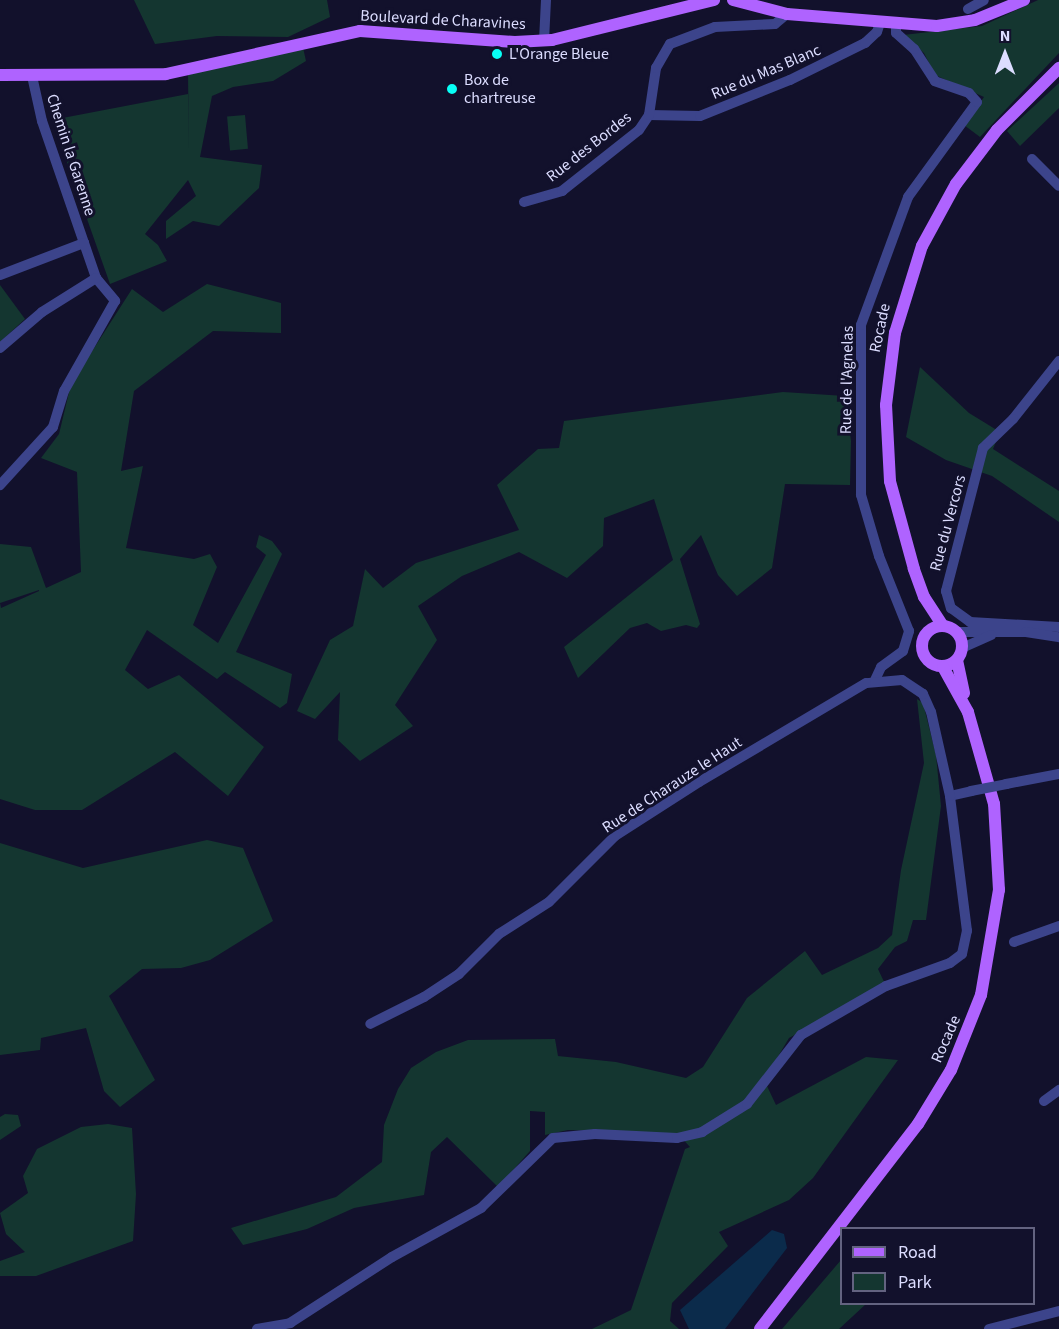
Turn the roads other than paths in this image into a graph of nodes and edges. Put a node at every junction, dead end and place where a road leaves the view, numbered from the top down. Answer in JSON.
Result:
{"nodes":[{"id":1,"x":546,"y":0,"type":"edge"},
{"id":2,"x":714,"y":0,"type":"edge"},
{"id":3,"x":733,"y":0,"type":"edge"},
{"id":4,"x":984,"y":0,"type":"edge"},
{"id":5,"x":1024,"y":0,"type":"edge"},
{"id":6,"x":1005,"y":4,"type":"edge"},
{"id":7,"x":968,"y":9,"type":"dead end"},
{"id":8,"x":787,"y":14,"type":"junction"},
{"id":9,"x":880,"y":23,"type":"junction"},
{"id":10,"x":896,"y":25,"type":"junction"},
{"id":11,"x":544,"y":41,"type":"junction"},
{"id":12,"x":1059,"y":68,"type":"edge"},
{"id":13,"x":1059,"y":74,"type":"edge"},
{"id":14,"x":0,"y":75,"type":"edge"},
{"id":15,"x":29,"y":76,"type":"junction"},
{"id":16,"x":1028,"y":99,"type":"junction"},
{"id":17,"x":649,"y":115,"type":"junction"},
{"id":18,"x":1032,"y":159,"type":"dead end"},
{"id":19,"x":1059,"y":186,"type":"edge"},
{"id":20,"x":524,"y":202,"type":"dead end"},
{"id":21,"x":84,"y":243,"type":"junction"},
{"id":22,"x":0,"y":275,"type":"edge"},
{"id":23,"x":96,"y":278,"type":"junction"},
{"id":24,"x":0,"y":348,"type":"edge"},
{"id":25,"x":1059,"y":361,"type":"edge"},
{"id":26,"x":0,"y":485,"type":"edge"},
{"id":27,"x":924,"y":597,"type":"junction"},
{"id":28,"x":943,"y":626,"type":"junction"},
{"id":29,"x":1059,"y":627,"type":"edge"},
{"id":30,"x":928,"y":631,"type":"junction"},
{"id":31,"x":957,"y":632,"type":"junction"},
{"id":32,"x":1000,"y":632,"type":"junction"},
{"id":33,"x":1059,"y":637,"type":"edge"},
{"id":34,"x":960,"y":654,"type":"junction"},
{"id":35,"x":943,"y":667,"type":"junction"},
{"id":36,"x":875,"y":680,"type":"junction"},
{"id":37,"x":966,"y":706,"type":"junction"},
{"id":38,"x":1059,"y":774,"type":"edge"},
{"id":39,"x":950,"y":796,"type":"junction"},
{"id":40,"x":1059,"y":926,"type":"edge"},
{"id":41,"x":1014,"y":942,"type":"dead end"},
{"id":42,"x":370,"y":1024,"type":"dead end"},
{"id":43,"x":1059,"y":1090,"type":"edge"},
{"id":44,"x":1044,"y":1101,"type":"dead end"},
{"id":45,"x":1058,"y":1313,"type":"edge"},
{"id":46,"x":257,"y":1329,"type":"edge"},
{"id":47,"x":760,"y":1329,"type":"edge"},
{"id":48,"x":989,"y":1329,"type":"edge"}],
"edges":[{"from":1,"to":11,"type":"street"},
{"from":2,"to":11,"type":"main road","name":"Boulevard de Charavines"},
{"from":3,"to":8,"type":"main road"},
{"from":4,"to":7,"type":"street"},
{"from":5,"to":6,"type":"main road"},
{"from":6,"to":10,"type":"main road"},
{"from":8,"to":9,"type":"main road"},
{"from":8,"to":17,"type":"street","name":"Rue des Bordes"},
{"from":9,"to":10,"type":"main road"},
{"from":9,"to":17,"type":"street","name":"Rue du Mas Blanc"},
{"from":10,"to":36,"type":"street","name":"Rue de l'Agnelas"},
{"from":11,"to":15,"type":"main road","name":"Boulevard de Charavines"},
{"from":12,"to":16,"type":"main road","name":"Rocade"},
{"from":13,"to":16,"type":"main road","name":"Rocade"},
{"from":14,"to":15,"type":"main road","name":"Boulevard de Charavines"},
{"from":15,"to":21,"type":"street","name":"Chemin la Garenne"},
{"from":16,"to":27,"type":"main road","name":"Rocade"},
{"from":17,"to":20,"type":"street","name":"Rue des Bordes"},
{"from":18,"to":19,"type":"street"},
{"from":21,"to":22,"type":"street"},
{"from":21,"to":23,"type":"street","name":"Chemin la Garenne"},
{"from":23,"to":24,"type":"street"},
{"from":23,"to":26,"type":"street","name":"Chemin la Garenne"},
{"from":25,"to":29,"type":"street","name":"Rue du Vercors"},
{"from":27,"to":28,"type":"main road","name":"Rocade"},
{"from":27,"to":30,"type":"main road","name":"Rocade"},
{"from":28,"to":30,"type":"main road"},
{"from":28,"to":31,"type":"main road"},
{"from":30,"to":35,"type":"main road"},
{"from":31,"to":32,"type":"street"},
{"from":31,"to":34,"type":"main road"},
{"from":32,"to":33,"type":"street"},
{"from":32,"to":34,"type":"street"},
{"from":34,"to":35,"type":"main road"},
{"from":34,"to":37,"type":"main road","name":"Rocade"},
{"from":35,"to":37,"type":"main road","name":"Rocade"},
{"from":36,"to":39,"type":"street"},
{"from":36,"to":42,"type":"street","name":"Rue de Charauze le Haut"},
{"from":37,"to":47,"type":"main road","name":"Rocade"},
{"from":38,"to":39,"type":"street","bridge":true},
{"from":39,"to":46,"type":"street"},
{"from":40,"to":41,"type":"street"},
{"from":43,"to":44,"type":"street"},
{"from":45,"to":48,"type":"street"}]}
